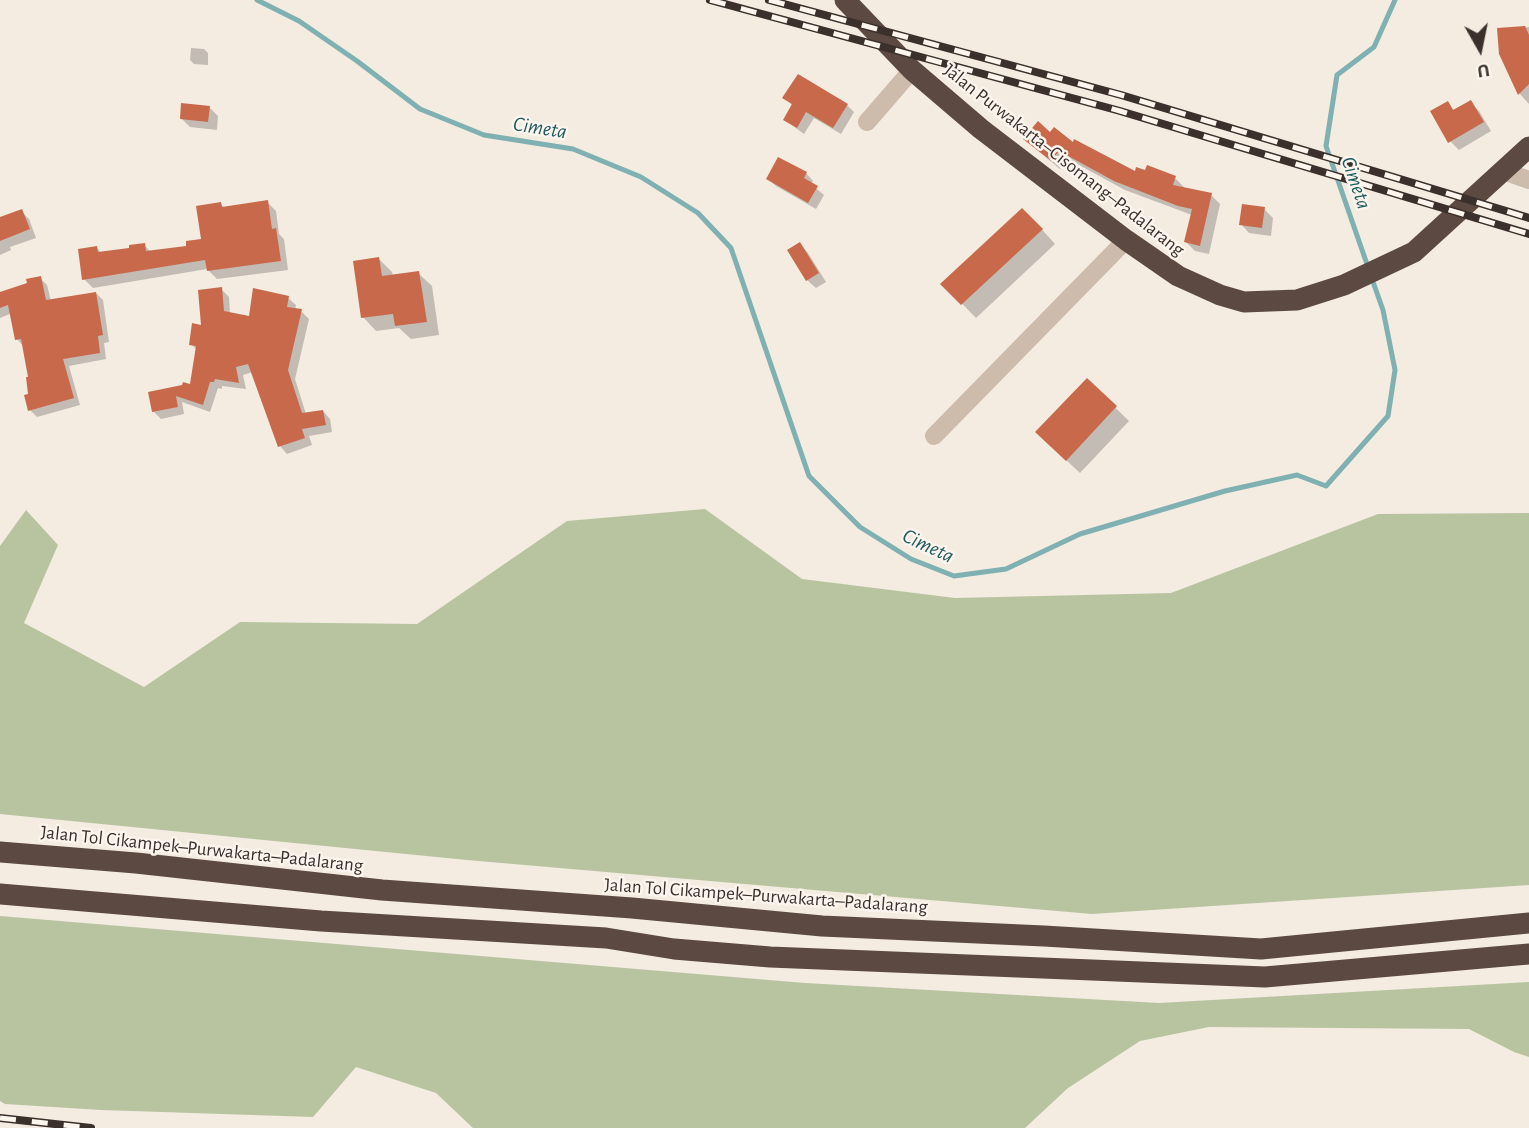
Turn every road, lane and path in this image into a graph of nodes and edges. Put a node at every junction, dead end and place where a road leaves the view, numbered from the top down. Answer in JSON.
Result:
{"nodes":[{"id":1,"x":845,"y":0,"type":"edge"},
{"id":2,"x":912,"y":71,"type":"junction"},
{"id":3,"x":867,"y":122,"type":"dead end"},
{"id":4,"x":1529,"y":148,"type":"edge"},
{"id":5,"x":1503,"y":172,"type":"junction"},
{"id":6,"x":1529,"y":180,"type":"edge"},
{"id":7,"x":1126,"y":240,"type":"junction"},
{"id":8,"x":934,"y":436,"type":"dead end"},
{"id":9,"x":0,"y":852,"type":"edge"},
{"id":10,"x":0,"y":894,"type":"edge"},
{"id":11,"x":1529,"y":923,"type":"edge"},
{"id":12,"x":1529,"y":954,"type":"edge"}],
"edges":[{"from":1,"to":2,"type":"highway","name":"Jalan Purwakarta–Cisomang–Padalarang"},
{"from":2,"to":3,"type":"street"},
{"from":2,"to":7,"type":"highway","name":"Jalan Purwakarta–Cisomang–Padalarang"},
{"from":4,"to":5,"type":"highway","name":"Jalan Purwakarta–Cisomang–Padalarang"},
{"from":5,"to":6,"type":"street"},
{"from":5,"to":7,"type":"highway","name":"Jalan Purwakarta–Cisomang–Padalarang"},
{"from":7,"to":8,"type":"street"},
{"from":9,"to":11,"type":"highway","name":"Jalan Tol Cikampek–Purwakarta–Padalarang"},
{"from":10,"to":12,"type":"highway"}]}
